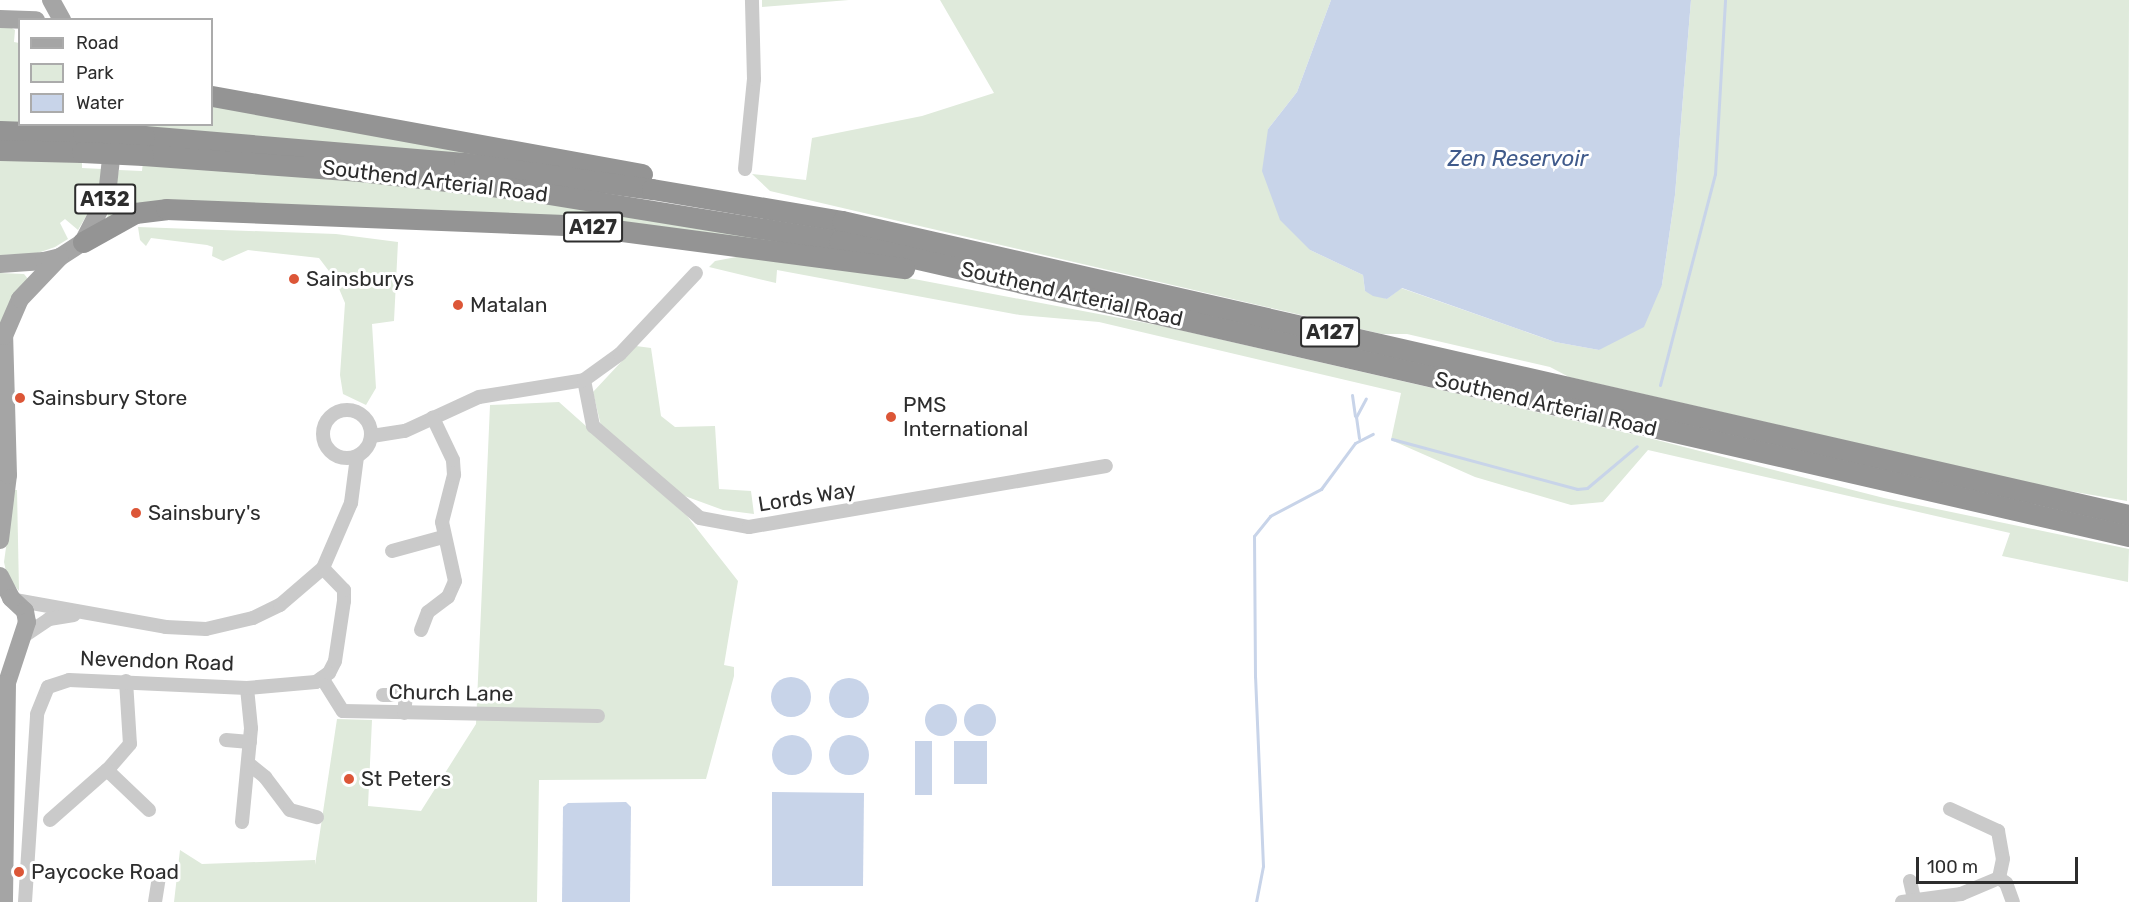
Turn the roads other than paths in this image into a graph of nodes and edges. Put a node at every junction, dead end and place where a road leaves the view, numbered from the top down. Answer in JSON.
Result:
{"nodes":[{"id":1,"x":51,"y":0,"type":"edge"},
{"id":2,"x":752,"y":0,"type":"edge"},
{"id":3,"x":61,"y":18,"type":"edge"},
{"id":4,"x":0,"y":19,"type":"edge"},
{"id":5,"x":18,"y":20,"type":"edge"},
{"id":6,"x":213,"y":96,"type":"edge"},
{"id":7,"x":113,"y":126,"type":"edge"},
{"id":8,"x":0,"y":131,"type":"edge"},
{"id":9,"x":83,"y":143,"type":"junction"},
{"id":10,"x":143,"y":146,"type":"junction"},
{"id":11,"x":0,"y":150,"type":"edge"},
{"id":12,"x":745,"y":170,"type":"dead end"},
{"id":13,"x":842,"y":221,"type":"junction"},
{"id":14,"x":83,"y":242,"type":"junction"},
{"id":15,"x":60,"y":257,"type":"junction"},
{"id":16,"x":0,"y":264,"type":"edge"},
{"id":17,"x":696,"y":273,"type":"dead end"},
{"id":18,"x":1106,"y":301,"type":"junction"},
{"id":19,"x":584,"y":380,"type":"junction"},
{"id":20,"x":433,"y":418,"type":"junction"},
{"id":21,"x":372,"y":436,"type":"junction"},
{"id":22,"x":357,"y":457,"type":"junction"},
{"id":23,"x":1106,"y":466,"type":"dead end"},
{"id":24,"x":2129,"y":515,"type":"edge"},
{"id":25,"x":2129,"y":536,"type":"edge"},
{"id":26,"x":443,"y":537,"type":"junction"},
{"id":27,"x":0,"y":540,"type":"edge"},
{"id":28,"x":392,"y":551,"type":"dead end"},
{"id":29,"x":323,"y":568,"type":"junction"},
{"id":30,"x":0,"y":576,"type":"edge"},
{"id":31,"x":9,"y":600,"type":"edge"},
{"id":32,"x":79,"y":614,"type":"junction"},
{"id":33,"x":421,"y":630,"type":"dead end"},
{"id":34,"x":24,"y":636,"type":"junction"},
{"id":35,"x":322,"y":678,"type":"junction"},
{"id":36,"x":126,"y":681,"type":"junction"},
{"id":37,"x":247,"y":687,"type":"junction"},
{"id":38,"x":383,"y":695,"type":"dead end"},
{"id":39,"x":404,"y":713,"type":"junction"},
{"id":40,"x":598,"y":716,"type":"dead end"},
{"id":41,"x":226,"y":740,"type":"dead end"},
{"id":42,"x":250,"y":742,"type":"junction"},
{"id":43,"x":107,"y":770,"type":"junction"},
{"id":44,"x":248,"y":771,"type":"junction"},
{"id":45,"x":1950,"y":809,"type":"dead end"},
{"id":46,"x":149,"y":810,"type":"dead end"},
{"id":47,"x":317,"y":817,"type":"dead end"},
{"id":48,"x":50,"y":820,"type":"dead end"},
{"id":49,"x":242,"y":822,"type":"dead end"},
{"id":50,"x":2,"y":837,"type":"edge"},
{"id":51,"x":159,"y":877,"type":"dead end"},
{"id":52,"x":1998,"y":878,"type":"junction"},
{"id":53,"x":1910,"y":881,"type":"dead end"},
{"id":54,"x":1908,"y":900,"type":"edge"},
{"id":55,"x":4,"y":902,"type":"edge"},
{"id":56,"x":24,"y":902,"type":"edge"},
{"id":57,"x":156,"y":902,"type":"edge"},
{"id":58,"x":2013,"y":902,"type":"edge"}],
"edges":[{"from":1,"to":3,"type":"main road"},
{"from":2,"to":12,"type":"street"},
{"from":4,"to":5,"type":"main road"},
{"from":6,"to":13,"type":"highway","number":"A127"},
{"from":7,"to":14,"type":"main road","number":"A132"},
{"from":8,"to":9,"type":"highway","name":"Southend Arterial Road","number":"A127"},
{"from":9,"to":10,"type":"highway","name":"Southend Arterial Road","number":"A127","bridge":true},
{"from":9,"to":11,"type":"highway","name":"Southend Arterial Road","number":"A127"},
{"from":10,"to":13,"type":"highway","name":"Southend Arterial Road","number":"A127"},
{"from":10,"to":18,"type":"highway","name":"Southend Arterial Road","number":"A127"},
{"from":13,"to":24,"type":"highway","name":"Southend Arterial Road","number":"A127"},
{"from":14,"to":15,"type":"main road","number":"A132"},
{"from":14,"to":18,"type":"highway","number":"A127"},
{"from":15,"to":16,"type":"main road","number":"A132"},
{"from":15,"to":27,"type":"main road","number":"A132"},
{"from":17,"to":19,"type":"street"},
{"from":18,"to":25,"type":"highway","name":"Southend Arterial Road","number":"A127"},
{"from":19,"to":20,"type":"street"},
{"from":19,"to":23,"type":"street","name":"Lords Way"},
{"from":20,"to":21,"type":"street"},
{"from":20,"to":26,"type":"street"},
{"from":21,"to":22,"type":"street"},
{"from":21,"to":22,"type":"street"},
{"from":22,"to":29,"type":"street"},
{"from":26,"to":28,"type":"street"},
{"from":26,"to":33,"type":"street"},
{"from":29,"to":32,"type":"street"},
{"from":29,"to":35,"type":"street"},
{"from":30,"to":31,"type":"main road"},
{"from":31,"to":32,"type":"street"},
{"from":31,"to":34,"type":"main road"},
{"from":32,"to":34,"type":"street"},
{"from":34,"to":50,"type":"main road"},
{"from":35,"to":37,"type":"street","name":"Nevendon Road"},
{"from":35,"to":39,"type":"street","name":"Church Lane"},
{"from":36,"to":37,"type":"street","name":"Nevendon Road"},
{"from":36,"to":43,"type":"street"},
{"from":36,"to":56,"type":"street","name":"Nevendon Road"},
{"from":37,"to":42,"type":"street"},
{"from":38,"to":39,"type":"street"},
{"from":39,"to":40,"type":"street","name":"Church Lane"},
{"from":41,"to":42,"type":"street"},
{"from":42,"to":44,"type":"street"},
{"from":43,"to":46,"type":"street"},
{"from":43,"to":48,"type":"street"},
{"from":44,"to":47,"type":"street"},
{"from":44,"to":49,"type":"street"},
{"from":45,"to":52,"type":"street"},
{"from":50,"to":55,"type":"main road"},
{"from":51,"to":57,"type":"street"},
{"from":52,"to":54,"type":"street"},
{"from":52,"to":58,"type":"street"},
{"from":53,"to":54,"type":"street"}]}
